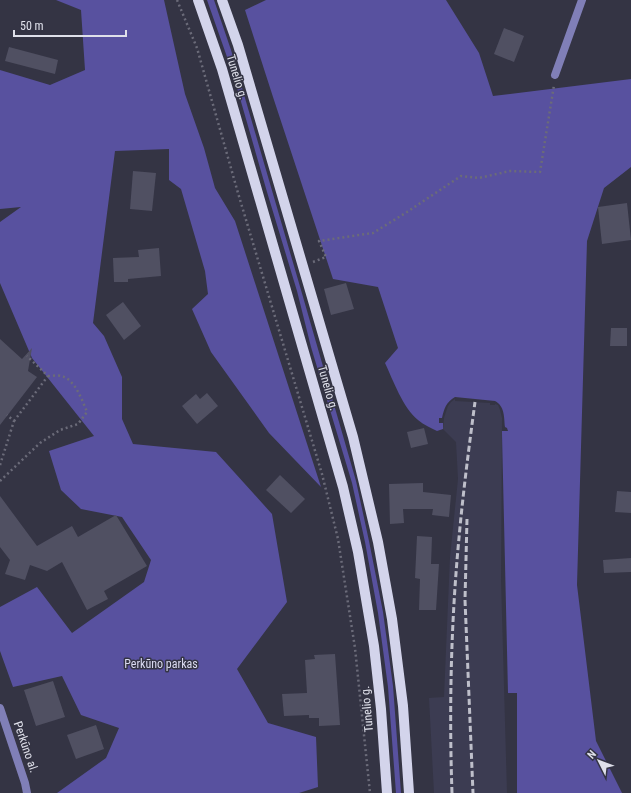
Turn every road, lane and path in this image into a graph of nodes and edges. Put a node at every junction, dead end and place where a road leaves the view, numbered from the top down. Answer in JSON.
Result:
{"nodes":[{"id":1,"x":177,"y":0,"type":"edge"},
{"id":2,"x":198,"y":0,"type":"edge"},
{"id":3,"x":222,"y":0,"type":"edge"},
{"id":4,"x":582,"y":0,"type":"edge"},
{"id":5,"x":555,"y":75,"type":"joint"},
{"id":6,"x":303,"y":266,"type":"junction"},
{"id":7,"x":27,"y":356,"type":"dead end"},
{"id":8,"x":48,"y":376,"type":"junction"},
{"id":9,"x":7,"y":415,"type":"dead end"},
{"id":10,"x":14,"y":421,"type":"junction"},
{"id":11,"x":0,"y":465,"type":"edge"},
{"id":12,"x":0,"y":481,"type":"edge"},
{"id":13,"x":0,"y":708,"type":"edge"},
{"id":14,"x":28,"y":793,"type":"edge"},
{"id":15,"x":370,"y":793,"type":"edge"},
{"id":16,"x":387,"y":793,"type":"edge"},
{"id":17,"x":409,"y":793,"type":"edge"}],
"edges":[{"from":1,"to":15,"type":"path"},
{"from":2,"to":16,"type":"main road","name":"Tunelio g."},
{"from":3,"to":6,"type":"main road","name":"Tunelio g."},
{"from":4,"to":5,"type":"street"},
{"from":5,"to":6,"type":"path"},
{"from":6,"to":17,"type":"main road","name":"Tunelio g."},
{"from":7,"to":8,"type":"path"},
{"from":8,"to":10,"type":"path"},
{"from":8,"to":12,"type":"path"},
{"from":9,"to":10,"type":"path"},
{"from":10,"to":11,"type":"path"},
{"from":13,"to":14,"type":"street","name":"Perkūno al."}]}
